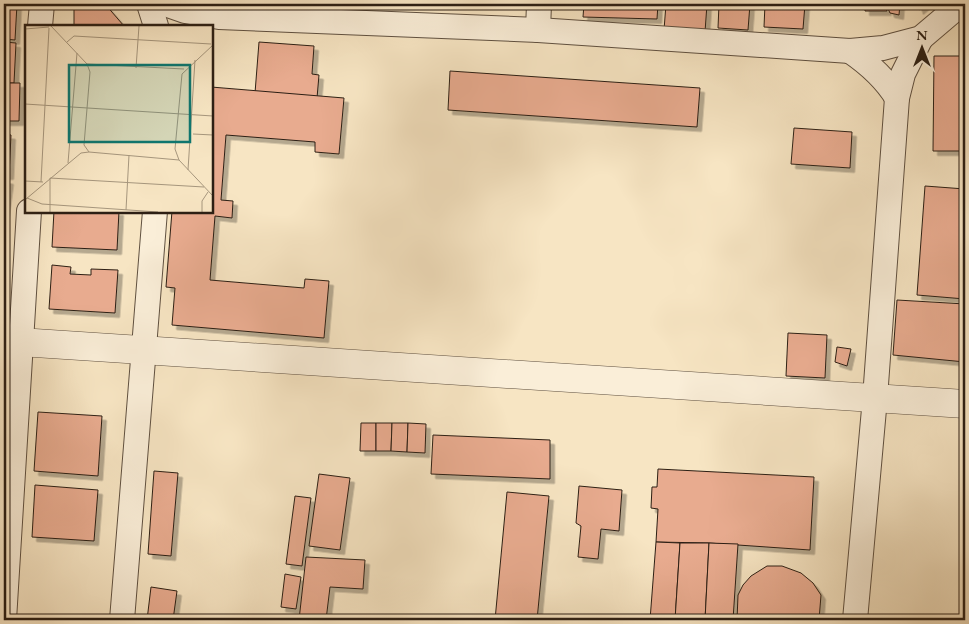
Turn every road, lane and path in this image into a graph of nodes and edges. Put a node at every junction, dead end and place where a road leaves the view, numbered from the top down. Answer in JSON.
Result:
{"nodes":[{"id":1,"x":42,"y":4,"type":"edge"},
{"id":2,"x":149,"y":4,"type":"edge"},
{"id":3,"x":165,"y":4,"type":"edge"},
{"id":4,"x":539,"y":4,"type":"edge"},
{"id":5,"x":961,"y":4,"type":"edge"},
{"id":6,"x":212,"y":21,"type":"edge"},
{"id":7,"x":40,"y":25,"type":"edge"},
{"id":8,"x":156,"y":25,"type":"edge"},
{"id":9,"x":538,"y":30,"type":"junction"},
{"id":10,"x":921,"y":38,"type":"junction"},
{"id":11,"x":850,"y":51,"type":"junction"},
{"id":12,"x":896,"y":98,"type":"junction"},
{"id":13,"x":29,"y":212,"type":"edge"},
{"id":14,"x":155,"y":212,"type":"edge"},
{"id":15,"x":12,"y":342,"type":"edge"},
{"id":16,"x":144,"y":350,"type":"junction"},
{"id":17,"x":875,"y":398,"type":"junction"},
{"id":18,"x":965,"y":404,"type":"edge"},
{"id":19,"x":4,"y":620,"type":"edge"},
{"id":20,"x":122,"y":620,"type":"edge"},
{"id":21,"x":856,"y":620,"type":"edge"}],
"edges":[{"from":1,"to":7,"type":"street"},
{"from":2,"to":8,"type":"street"},
{"from":3,"to":6,"type":"street"},
{"from":4,"to":9,"type":"street"},
{"from":5,"to":10,"type":"street"},
{"from":6,"to":9,"type":"street"},
{"from":9,"to":11,"type":"street"},
{"from":10,"to":11,"type":"street"},
{"from":10,"to":12,"type":"street"},
{"from":11,"to":12,"type":"street"},
{"from":12,"to":17,"type":"street"},
{"from":13,"to":15,"type":"street"},
{"from":14,"to":16,"type":"street"},
{"from":15,"to":16,"type":"street"},
{"from":15,"to":19,"type":"street"},
{"from":16,"to":17,"type":"street"},
{"from":16,"to":20,"type":"street"},
{"from":17,"to":18,"type":"street"},
{"from":17,"to":21,"type":"street"}]}
